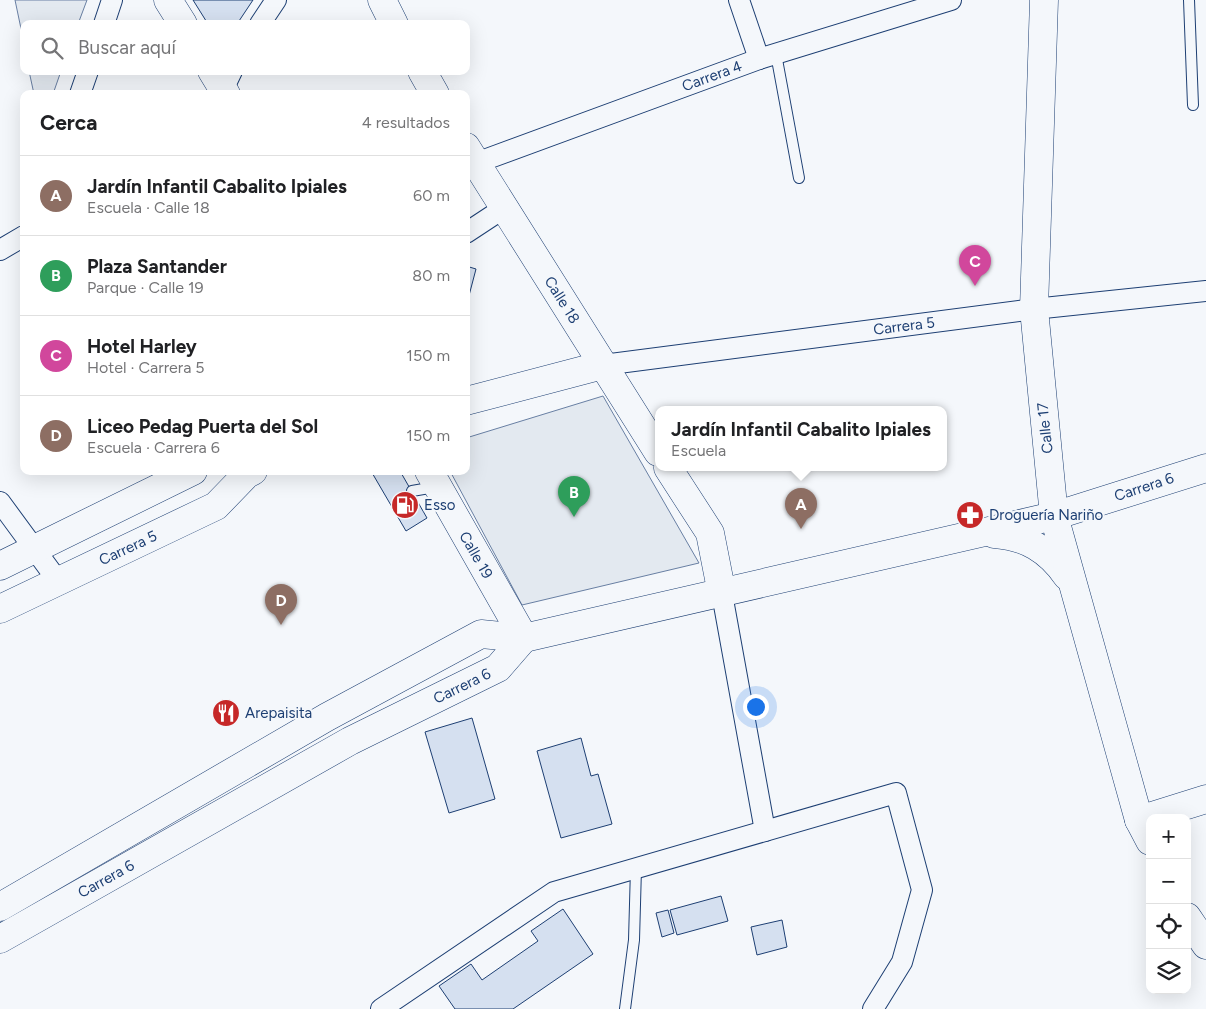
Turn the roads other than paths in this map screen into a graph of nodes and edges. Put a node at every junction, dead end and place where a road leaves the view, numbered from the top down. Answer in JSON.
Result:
{"nodes":[{"id":1,"x":112,"y":0,"type":"edge"},
{"id":2,"x":168,"y":0,"type":"edge"},
{"id":3,"x":276,"y":0,"type":"edge"},
{"id":4,"x":382,"y":0,"type":"edge"},
{"id":5,"x":739,"y":0,"type":"edge"},
{"id":6,"x":951,"y":0,"type":"edge"},
{"id":7,"x":1044,"y":0,"type":"edge"},
{"id":8,"x":1189,"y":0,"type":"edge"},
{"id":9,"x":105,"y":20,"type":"edge"},
{"id":10,"x":180,"y":20,"type":"edge"},
{"id":11,"x":263,"y":20,"type":"edge"},
{"id":12,"x":392,"y":20,"type":"edge"},
{"id":13,"x":767,"y":57,"type":"junction"},
{"id":14,"x":87,"y":75,"type":"edge"},
{"id":15,"x":424,"y":75,"type":"edge"},
{"id":16,"x":81,"y":90,"type":"edge"},
{"id":17,"x":433,"y":90,"type":"edge"},
{"id":18,"x":1193,"y":105,"type":"dead end"},
{"id":19,"x":471,"y":155,"type":"edge"},
{"id":20,"x":800,"y":178,"type":"dead end"},
{"id":21,"x":504,"y":208,"type":"junction"},
{"id":22,"x":470,"y":230,"type":"edge"},
{"id":23,"x":20,"y":238,"type":"edge"},
{"id":24,"x":0,"y":250,"type":"edge"},
{"id":25,"x":1206,"y":292,"type":"edge"},
{"id":26,"x":1034,"y":309,"type":"junction"},
{"id":27,"x":603,"y":365,"type":"junction"},
{"id":28,"x":470,"y":400,"type":"edge"},
{"id":29,"x":655,"y":447,"type":"edge"},
{"id":30,"x":1206,"y":468,"type":"edge"},
{"id":31,"x":670,"y":471,"type":"edge"},
{"id":32,"x":185,"y":475,"type":"edge"},
{"id":33,"x":240,"y":475,"type":"edge"},
{"id":34,"x":426,"y":483,"type":"edge"},
{"id":35,"x":0,"y":502,"type":"edge"},
{"id":36,"x":1054,"y":516,"type":"junction"},
{"id":37,"x":984,"y":533,"type":"junction"},
{"id":38,"x":34,"y":548,"type":"junction"},
{"id":39,"x":0,"y":566,"type":"edge"},
{"id":40,"x":58,"y":581,"type":"junction"},
{"id":41,"x":1072,"y":583,"type":"junction"},
{"id":42,"x":722,"y":594,"type":"junction"},
{"id":43,"x":0,"y":609,"type":"edge"},
{"id":44,"x":524,"y":638,"type":"junction"},
{"id":45,"x":1206,"y":799,"type":"edge"},
{"id":46,"x":765,"y":831,"type":"junction"},
{"id":47,"x":1145,"y":831,"type":"edge"},
{"id":48,"x":636,"y":868,"type":"junction"},
{"id":49,"x":0,"y":907,"type":"edge"},
{"id":50,"x":1191,"y":923,"type":"edge"},
{"id":51,"x":0,"y":939,"type":"edge"},
{"id":52,"x":1206,"y":945,"type":"edge"},
{"id":53,"x":382,"y":1009,"type":"edge"},
{"id":54,"x":625,"y":1009,"type":"edge"},
{"id":55,"x":873,"y":1009,"type":"edge"}],
"edges":[{"from":1,"to":9,"type":"street"},
{"from":2,"to":10,"type":"main road"},
{"from":3,"to":11,"type":"street"},
{"from":4,"to":12,"type":"main road"},
{"from":5,"to":13,"type":"street"},
{"from":6,"to":13,"type":"street","name":"Carrera 4"},
{"from":7,"to":26,"type":"main road","name":"Calle 17"},
{"from":8,"to":18,"type":"lane"},
{"from":13,"to":19,"type":"street","name":"Carrera 4"},
{"from":13,"to":20,"type":"lane"},
{"from":14,"to":16,"type":"street"},
{"from":15,"to":17,"type":"main road"},
{"from":19,"to":21,"type":"main road","name":"Calle 18"},
{"from":21,"to":22,"type":"street"},
{"from":21,"to":27,"type":"main road","name":"Calle 18"},
{"from":23,"to":24,"type":"street"},
{"from":25,"to":26,"type":"street","name":"Carrera 5"},
{"from":26,"to":27,"type":"street","name":"Carrera 5"},
{"from":26,"to":36,"type":"main road","name":"Calle 17"},
{"from":27,"to":28,"type":"main road"},
{"from":27,"to":29,"type":"main road","name":"Calle 18"},
{"from":30,"to":36,"type":"main road","name":"Carrera 6"},
{"from":31,"to":42,"type":"main road"},
{"from":32,"to":38,"type":"main road"},
{"from":33,"to":40,"type":"main road","name":"Carrera 5"},
{"from":34,"to":44,"type":"main road","name":"Calle 19"},
{"from":35,"to":38,"type":"street"},
{"from":36,"to":37,"type":"main road","name":"Carrera 6"},
{"from":36,"to":41,"type":"main road","name":"Calle 17"},
{"from":37,"to":41,"type":"main road"},
{"from":37,"to":42,"type":"main road","name":"Carrera 6"},
{"from":38,"to":39,"type":"main road"},
{"from":38,"to":40,"type":"street"},
{"from":40,"to":43,"type":"main road","name":"Carrera 5"},
{"from":41,"to":47,"type":"main road","name":"Calle 17"},
{"from":42,"to":44,"type":"main road","name":"Carrera 6"},
{"from":42,"to":46,"type":"street"},
{"from":44,"to":49,"type":"main road","name":"Carrera 6"},
{"from":44,"to":51,"type":"main road","name":"Carrera 6"},
{"from":45,"to":47,"type":"main road"},
{"from":46,"to":48,"type":"street"},
{"from":46,"to":55,"type":"street"},
{"from":48,"to":53,"type":"street"},
{"from":48,"to":54,"type":"lane"},
{"from":50,"to":52,"type":"main road"}]}
